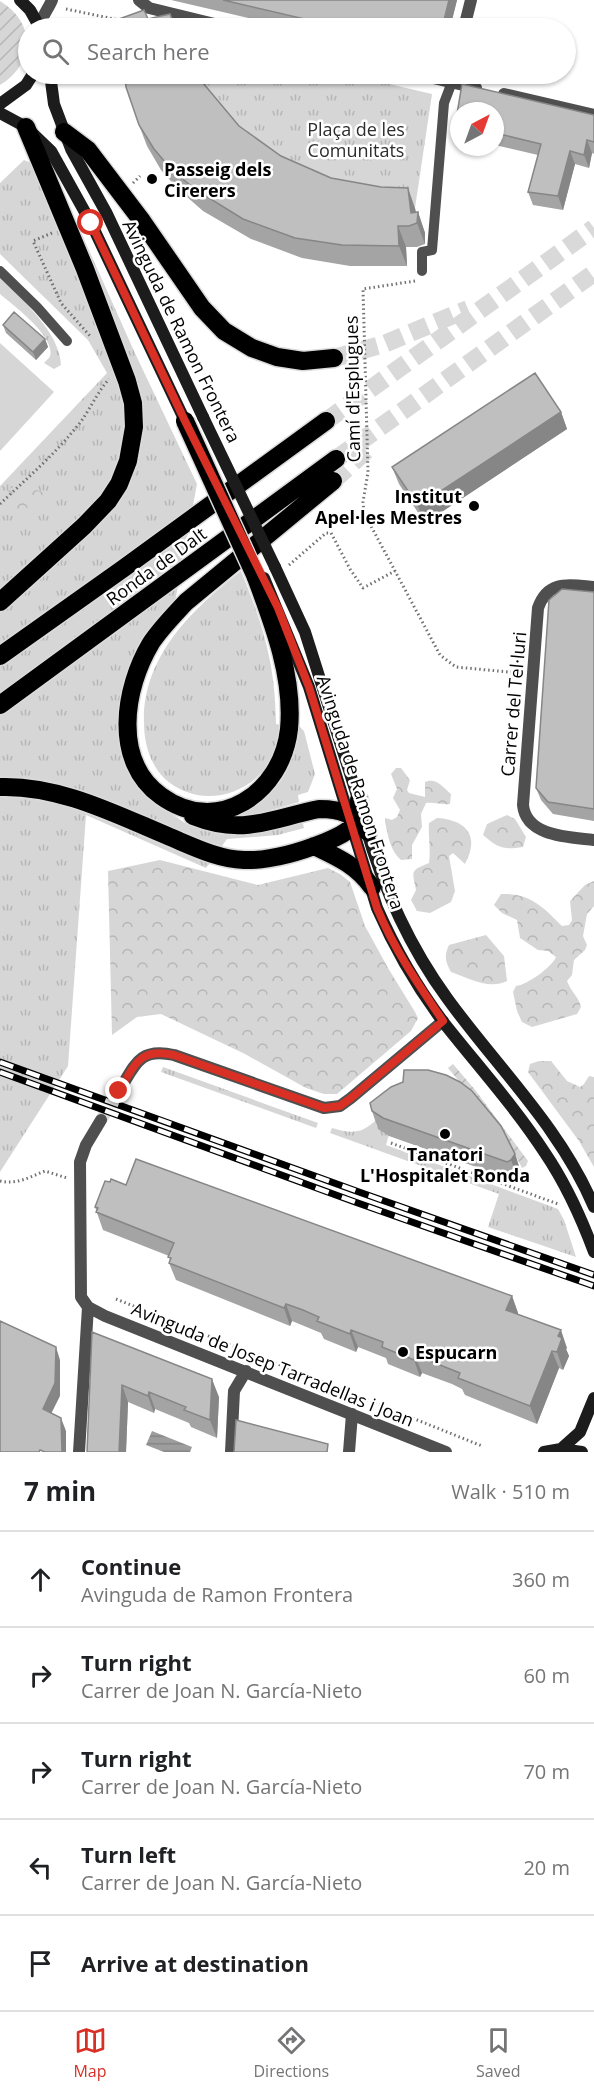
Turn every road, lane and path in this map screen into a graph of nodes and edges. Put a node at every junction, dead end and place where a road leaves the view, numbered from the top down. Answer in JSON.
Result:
{"nodes":[{"id":1,"x":20,"y":0,"type":"edge"},
{"id":2,"x":52,"y":0,"type":"edge"},
{"id":3,"x":140,"y":0,"type":"edge"},
{"id":4,"x":471,"y":0,"type":"edge"},
{"id":5,"x":66,"y":9,"type":"dead end"},
{"id":6,"x":34,"y":18,"type":"edge"},
{"id":7,"x":42,"y":18,"type":"edge"},
{"id":8,"x":109,"y":18,"type":"edge"},
{"id":9,"x":190,"y":18,"type":"edge"},
{"id":10,"x":466,"y":18,"type":"edge"},
{"id":11,"x":27,"y":84,"type":"edge"},
{"id":12,"x":51,"y":84,"type":"edge"},
{"id":13,"x":451,"y":84,"type":"edge"},
{"id":14,"x":476,"y":84,"type":"edge"},
{"id":15,"x":0,"y":104,"type":"edge"},
{"id":16,"x":0,"y":113,"type":"edge"},
{"id":17,"x":594,"y":115,"type":"edge"},
{"id":18,"x":26,"y":127,"type":"junction"},
{"id":19,"x":64,"y":132,"type":"junction"},
{"id":20,"x":61,"y":230,"type":"dead end"},
{"id":21,"x":0,"y":271,"type":"edge"},
{"id":22,"x":422,"y":272,"type":"joint"},
{"id":23,"x":67,"y":341,"type":"dead end"},
{"id":24,"x":96,"y":345,"type":"dead end"},
{"id":25,"x":334,"y":358,"type":"tunnel mouth"},
{"id":26,"x":111,"y":376,"type":"dead end"},
{"id":27,"x":194,"y":419,"type":"junction"},
{"id":28,"x":326,"y":421,"type":"tunnel mouth"},
{"id":29,"x":336,"y":459,"type":"tunnel mouth"},
{"id":30,"x":333,"y":481,"type":"tunnel mouth"},
{"id":31,"x":0,"y":504,"type":"edge"},
{"id":32,"x":281,"y":567,"type":"junction"},
{"id":33,"x":394,"y":571,"type":"junction"},
{"id":34,"x":258,"y":572,"type":"junction"},
{"id":35,"x":594,"y":587,"type":"edge"},
{"id":36,"x":0,"y":602,"type":"edge"},
{"id":37,"x":0,"y":656,"type":"edge"},
{"id":38,"x":533,"y":674,"type":"junction"},
{"id":39,"x":0,"y":705,"type":"edge"},
{"id":40,"x":0,"y":787,"type":"edge"},
{"id":41,"x":159,"y":795,"type":"junction"},
{"id":42,"x":356,"y":818,"type":"junction"},
{"id":43,"x":594,"y":840,"type":"edge"},
{"id":44,"x":314,"y":846,"type":"junction"},
{"id":45,"x":372,"y":887,"type":"junction"},
{"id":46,"x":443,"y":1021,"type":"junction"},
{"id":47,"x":119,"y":1091,"type":"tunnel mouth"},
{"id":48,"x":101,"y":1120,"type":"tunnel mouth"},
{"id":49,"x":391,"y":1143,"type":"dead end"},
{"id":50,"x":71,"y":1179,"type":"dead end"},
{"id":51,"x":0,"y":1181,"type":"edge"},
{"id":52,"x":549,"y":1200,"type":"dead end"},
{"id":53,"x":594,"y":1207,"type":"edge"},
{"id":54,"x":594,"y":1252,"type":"edge"},
{"id":55,"x":116,"y":1299,"type":"dead end"},
{"id":56,"x":88,"y":1307,"type":"junction"},
{"id":57,"x":246,"y":1371,"type":"junction"},
{"id":58,"x":594,"y":1398,"type":"edge"},
{"id":59,"x":352,"y":1414,"type":"junction"},
{"id":60,"x":482,"y":1446,"type":"dead end"},
{"id":61,"x":561,"y":1449,"type":"junction"},
{"id":62,"x":79,"y":1452,"type":"edge"},
{"id":63,"x":231,"y":1452,"type":"edge"},
{"id":64,"x":349,"y":1452,"type":"edge"},
{"id":65,"x":446,"y":1452,"type":"edge"},
{"id":66,"x":544,"y":1452,"type":"edge"},
{"id":67,"x":582,"y":1452,"type":"edge"}],
"edges":[{"from":1,"to":6,"type":"street"},
{"from":2,"to":7,"type":"street"},
{"from":3,"to":9,"type":"street"},
{"from":4,"to":10,"type":"street"},
{"from":5,"to":8,"type":"path"},
{"from":11,"to":15,"type":"street"},
{"from":12,"to":19,"type":"street","name":"Avinguda de Ramon Frontera"},
{"from":13,"to":22,"type":"lane"},
{"from":14,"to":17,"type":"street"},
{"from":16,"to":18,"type":"street","name":"Avinguda de Ramon Frontera"},
{"from":18,"to":27,"type":"street","name":"Avinguda de Ramon Frontera"},
{"from":18,"to":36,"type":"highway"},
{"from":19,"to":25,"type":"highway"},
{"from":19,"to":27,"type":"street","name":"Avinguda de Ramon Frontera"},
{"from":20,"to":24,"type":"path"},
{"from":21,"to":23,"type":"lane"},
{"from":22,"to":33,"type":"path","name":"Camí d'Esplugues"},
{"from":26,"to":31,"type":"path"},
{"from":27,"to":32,"type":"street","name":"Avinguda de Ramon Frontera","bridge":true},
{"from":27,"to":34,"type":"highway","bridge":true},
{"from":28,"to":37,"type":"highway","name":"Ronda de Dalt"},
{"from":29,"to":39,"type":"highway","name":"Ronda de Dalt"},
{"from":30,"to":41,"type":"highway"},
{"from":32,"to":33,"type":"path"},
{"from":32,"to":42,"type":"street","name":"Avinguda de Ramon Frontera"},
{"from":33,"to":38,"type":"path","name":"Camí d'Esplugues"},
{"from":34,"to":41,"type":"highway"},
{"from":34,"to":42,"type":"street","name":"Avinguda de Ramon Frontera"},
{"from":35,"to":38,"type":"street","name":"Carrer del Tel·luri"},
{"from":38,"to":43,"type":"street","name":"Carrer del Tel·luri"},
{"from":40,"to":44,"type":"highway"},
{"from":41,"to":42,"type":"highway"},
{"from":42,"to":44,"type":"highway"},
{"from":42,"to":45,"type":"street","name":"Avinguda de Ramon Frontera"},
{"from":42,"to":53,"type":"street","name":"Avinguda de Ramon Frontera"},
{"from":44,"to":45,"type":"highway"},
{"from":45,"to":46,"type":"street","name":"Avinguda de Ramon Frontera"},
{"from":46,"to":47,"type":"street"},
{"from":46,"to":54,"type":"street","name":"Avinguda de Ramon Frontera"},
{"from":48,"to":56,"type":"street"},
{"from":49,"to":52,"type":"path"},
{"from":50,"to":51,"type":"path"},
{"from":55,"to":60,"type":"path"},
{"from":56,"to":57,"type":"street","name":"Avinguda de Josep Tarradellas i Joan"},
{"from":56,"to":62,"type":"street"},
{"from":57,"to":59,"type":"street","name":"Avinguda de Josep Tarradellas i Joan"},
{"from":57,"to":63,"type":"street"},
{"from":58,"to":61,"type":"street"},
{"from":59,"to":64,"type":"street"},
{"from":59,"to":65,"type":"street","name":"Avinguda de Josep Tarradellas i Joan"},
{"from":61,"to":66,"type":"street"},
{"from":61,"to":67,"type":"street"}]}
